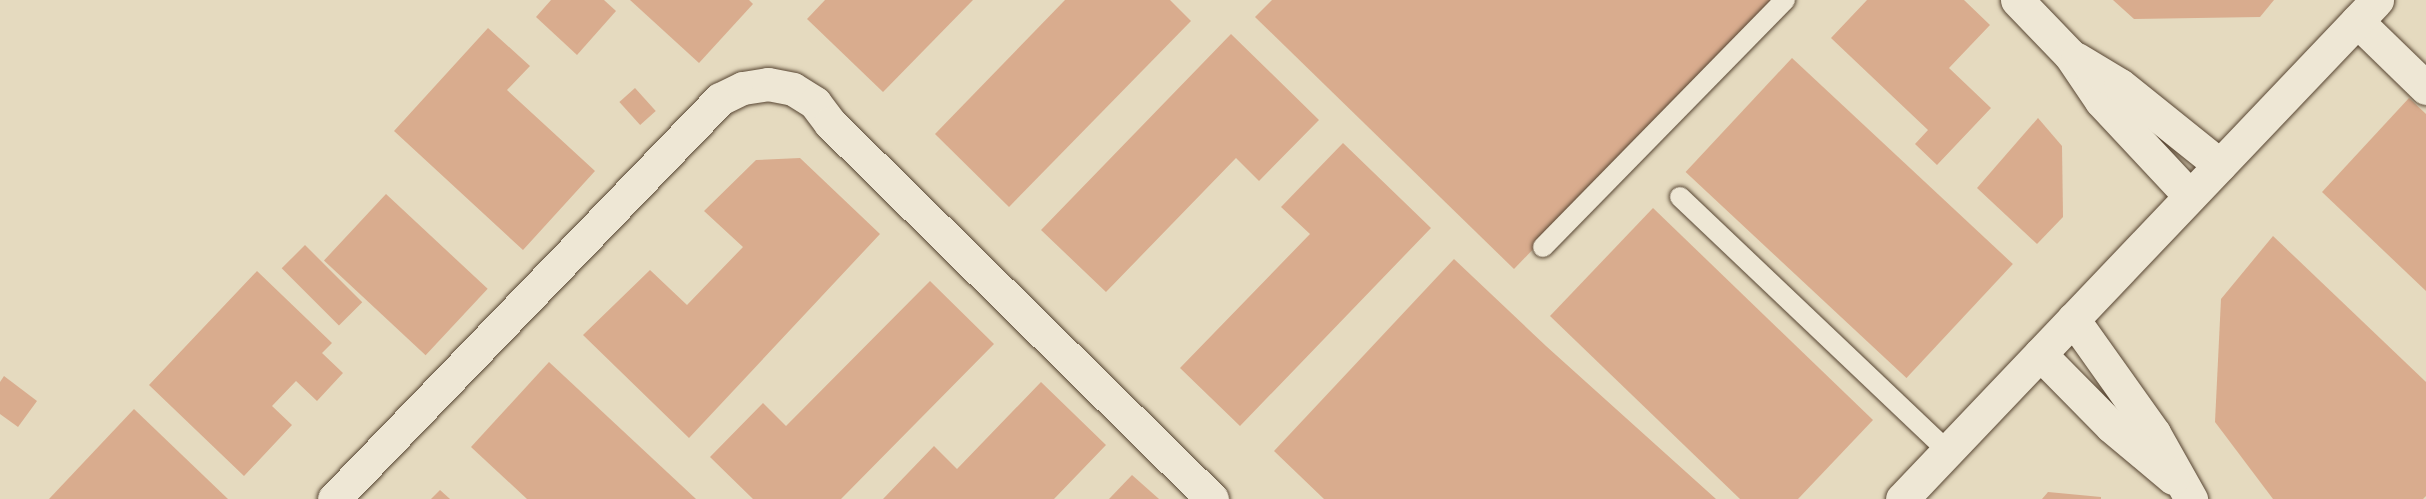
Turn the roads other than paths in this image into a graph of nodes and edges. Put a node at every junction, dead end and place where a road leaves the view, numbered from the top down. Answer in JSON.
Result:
{"nodes":[{"id":1,"x":1785,"y":0,"type":"edge"},
{"id":2,"x":2017,"y":0,"type":"edge"},
{"id":3,"x":2367,"y":10,"type":"edge"},
{"id":4,"x":2070,"y":55,"type":"junction"},
{"id":5,"x":2426,"y":88,"type":"edge"},
{"id":6,"x":2220,"y":165,"type":"junction"},
{"id":7,"x":2190,"y":196,"type":"junction"},
{"id":8,"x":1680,"y":197,"type":"dead end"},
{"id":9,"x":1543,"y":247,"type":"dead end"},
{"id":10,"x":2073,"y":319,"type":"junction"},
{"id":11,"x":2040,"y":354,"type":"junction"},
{"id":12,"x":1948,"y":451,"type":"junction"},
{"id":13,"x":2185,"y":491,"type":"edge"},
{"id":14,"x":334,"y":499,"type":"edge"},
{"id":15,"x":1212,"y":499,"type":"edge"},
{"id":16,"x":1902,"y":499,"type":"edge"}],
"edges":[{"from":1,"to":9,"type":"lane"},
{"from":2,"to":4,"type":"street"},
{"from":3,"to":5,"type":"street"},
{"from":3,"to":6,"type":"street"},
{"from":4,"to":6,"type":"street"},
{"from":4,"to":7,"type":"street"},
{"from":6,"to":7,"type":"street"},
{"from":7,"to":10,"type":"street"},
{"from":8,"to":12,"type":"lane"},
{"from":10,"to":11,"type":"street"},
{"from":10,"to":13,"type":"street"},
{"from":11,"to":12,"type":"street"},
{"from":11,"to":13,"type":"street"},
{"from":12,"to":16,"type":"street"},
{"from":14,"to":15,"type":"street"}]}
